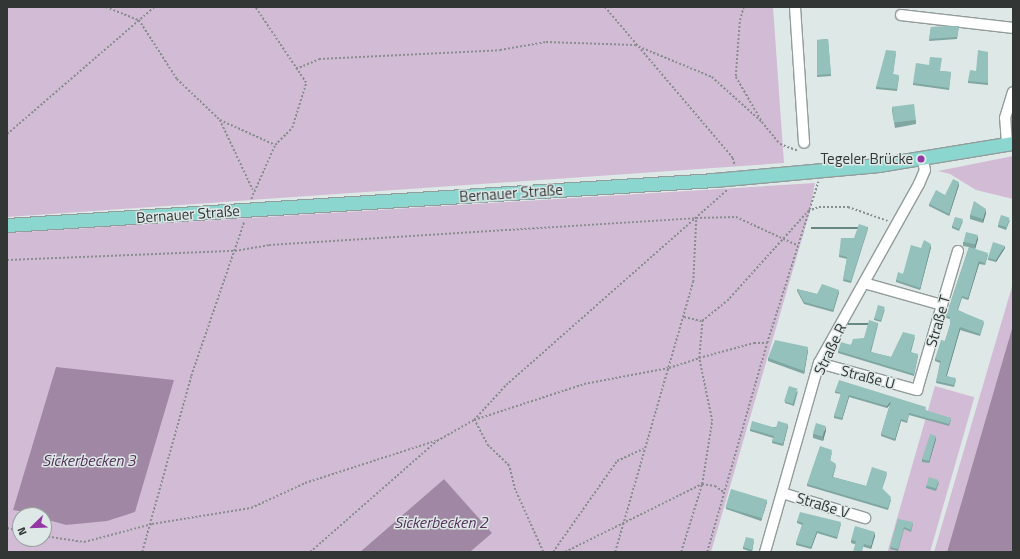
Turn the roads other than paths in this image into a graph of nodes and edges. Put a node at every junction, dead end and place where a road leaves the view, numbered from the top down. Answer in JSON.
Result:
{"nodes":[{"id":1,"x":795,"y":7,"type":"edge"},
{"id":2,"x":901,"y":15,"type":"dead end"},
{"id":3,"x":1013,"y":28,"type":"edge"},
{"id":4,"x":1013,"y":92,"type":"edge"},
{"id":5,"x":1010,"y":144,"type":"edge"},
{"id":6,"x":804,"y":148,"type":"road end"},
{"id":7,"x":922,"y":158,"type":"junction"},
{"id":8,"x":7,"y":225,"type":"edge"},
{"id":9,"x":958,"y":251,"type":"dead end"},
{"id":10,"x":864,"y":283,"type":"junction"},
{"id":11,"x":942,"y":305,"type":"junction"},
{"id":12,"x":820,"y":363,"type":"junction"},
{"id":13,"x":917,"y":390,"type":"joint"},
{"id":14,"x":782,"y":492,"type":"junction"},
{"id":15,"x":865,"y":518,"type":"dead end"},
{"id":16,"x":765,"y":552,"type":"edge"}],
"edges":[{"from":1,"to":6,"type":"street"},
{"from":2,"to":3,"type":"street"},
{"from":4,"to":5,"type":"street"},
{"from":5,"to":7,"type":"main road","name":"Bernauer Straße"},
{"from":7,"to":8,"type":"main road","name":"Bernauer Straße"},
{"from":7,"to":10,"type":"street","name":"Straße R"},
{"from":9,"to":11,"type":"street","name":"Straße T"},
{"from":10,"to":11,"type":"street"},
{"from":10,"to":12,"type":"street","name":"Straße R"},
{"from":11,"to":13,"type":"street","name":"Straße T"},
{"from":12,"to":13,"type":"street","name":"Straße U"},
{"from":12,"to":14,"type":"street","name":"Straße R"},
{"from":14,"to":15,"type":"street","name":"Straße V"},
{"from":14,"to":16,"type":"street","name":"Straße R"}]}
